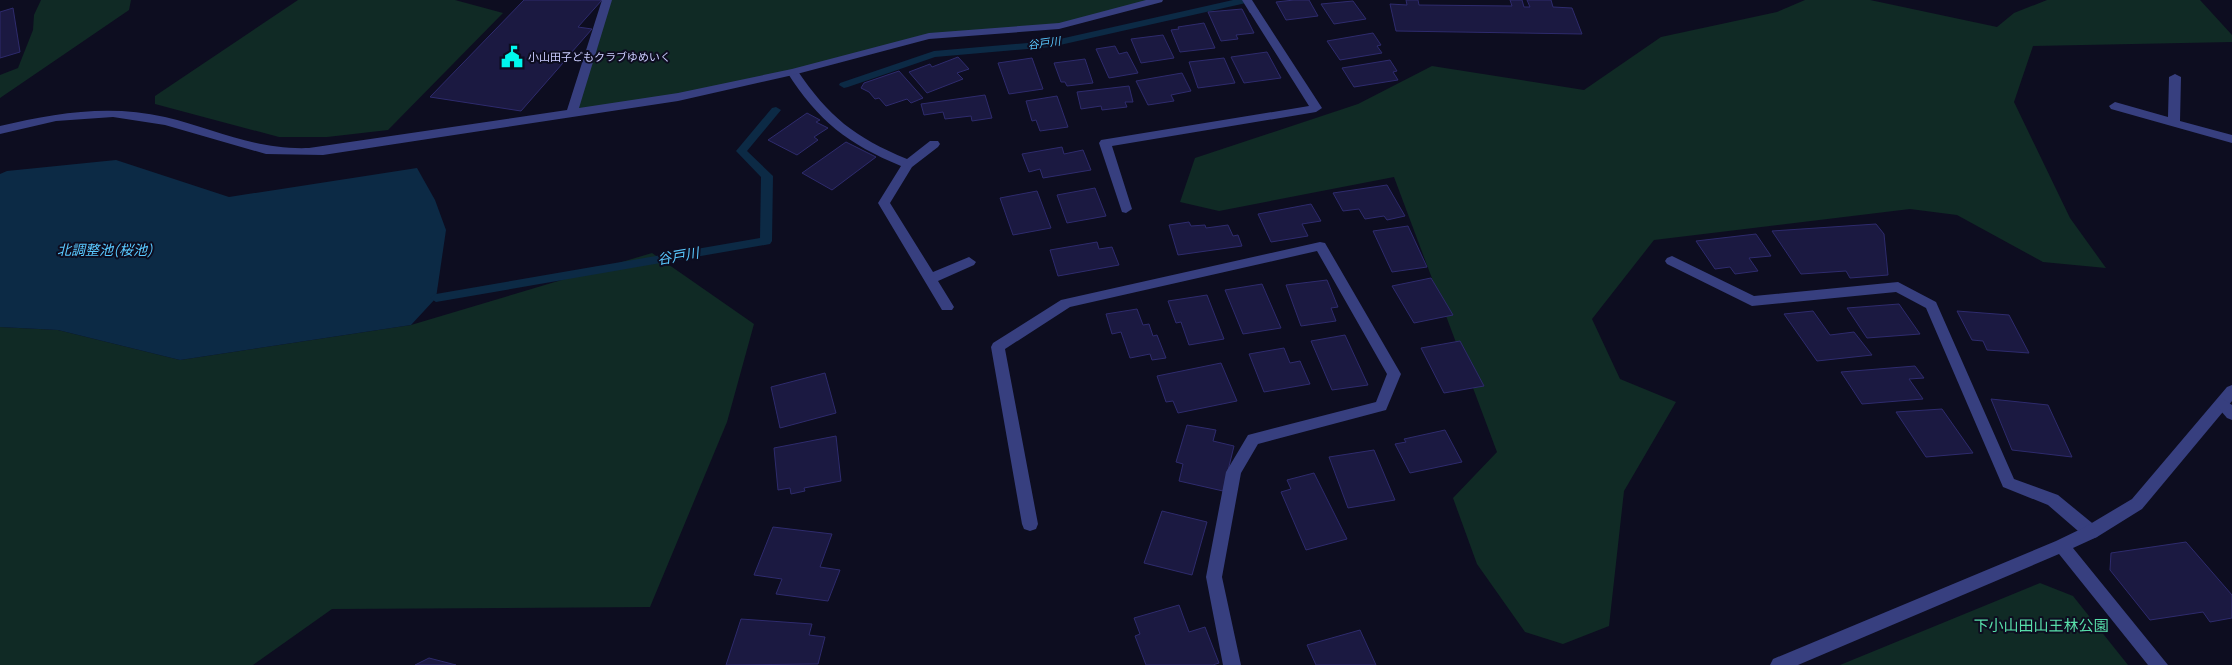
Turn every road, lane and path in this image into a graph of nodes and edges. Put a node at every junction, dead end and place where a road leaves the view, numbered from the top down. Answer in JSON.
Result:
{"nodes":[{"id":1,"x":607,"y":0,"type":"edge"},
{"id":2,"x":1158,"y":0,"type":"edge"},
{"id":3,"x":1247,"y":0,"type":"edge"},
{"id":4,"x":793,"y":72,"type":"junction"},
{"id":5,"x":2175,"y":77,"type":"dead end"},
{"id":6,"x":2115,"y":106,"type":"dead end"},
{"id":7,"x":572,"y":114,"type":"junction"},
{"id":8,"x":2174,"y":123,"type":"junction"},
{"id":9,"x":0,"y":130,"type":"edge"},
{"id":10,"x":2232,"y":139,"type":"edge"},
{"id":11,"x":934,"y":144,"type":"dead end"},
{"id":12,"x":908,"y":164,"type":"junction"},
{"id":13,"x":1126,"y":210,"type":"dead end"},
{"id":14,"x":1672,"y":261,"type":"dead end"},
{"id":15,"x":969,"y":262,"type":"dead end"},
{"id":16,"x":930,"y":279,"type":"junction"},
{"id":17,"x":947,"y":307,"type":"dead end"},
{"id":18,"x":2232,"y":391,"type":"edge"},
{"id":19,"x":2227,"y":409,"type":"edge"},
{"id":20,"x":1030,"y":524,"type":"dead end"},
{"id":21,"x":2091,"y":532,"type":"junction"},
{"id":22,"x":2062,"y":546,"type":"junction"},
{"id":23,"x":1232,"y":665,"type":"edge"},
{"id":24,"x":1779,"y":665,"type":"edge"},
{"id":25,"x":2159,"y":665,"type":"edge"}],
"edges":[{"from":1,"to":7,"type":"street"},
{"from":2,"to":4,"type":"street"},
{"from":3,"to":13,"type":"street"},
{"from":4,"to":7,"type":"street"},
{"from":4,"to":12,"type":"street"},
{"from":5,"to":8,"type":"street"},
{"from":6,"to":8,"type":"street"},
{"from":7,"to":9,"type":"street"},
{"from":8,"to":10,"type":"street"},
{"from":11,"to":12,"type":"street"},
{"from":12,"to":16,"type":"street"},
{"from":14,"to":21,"type":"street"},
{"from":15,"to":16,"type":"street"},
{"from":16,"to":17,"type":"street"},
{"from":18,"to":19,"type":"street"},
{"from":19,"to":21,"type":"street"},
{"from":20,"to":23,"type":"street"},
{"from":21,"to":22,"type":"street"},
{"from":22,"to":24,"type":"street"},
{"from":22,"to":25,"type":"street"}]}
